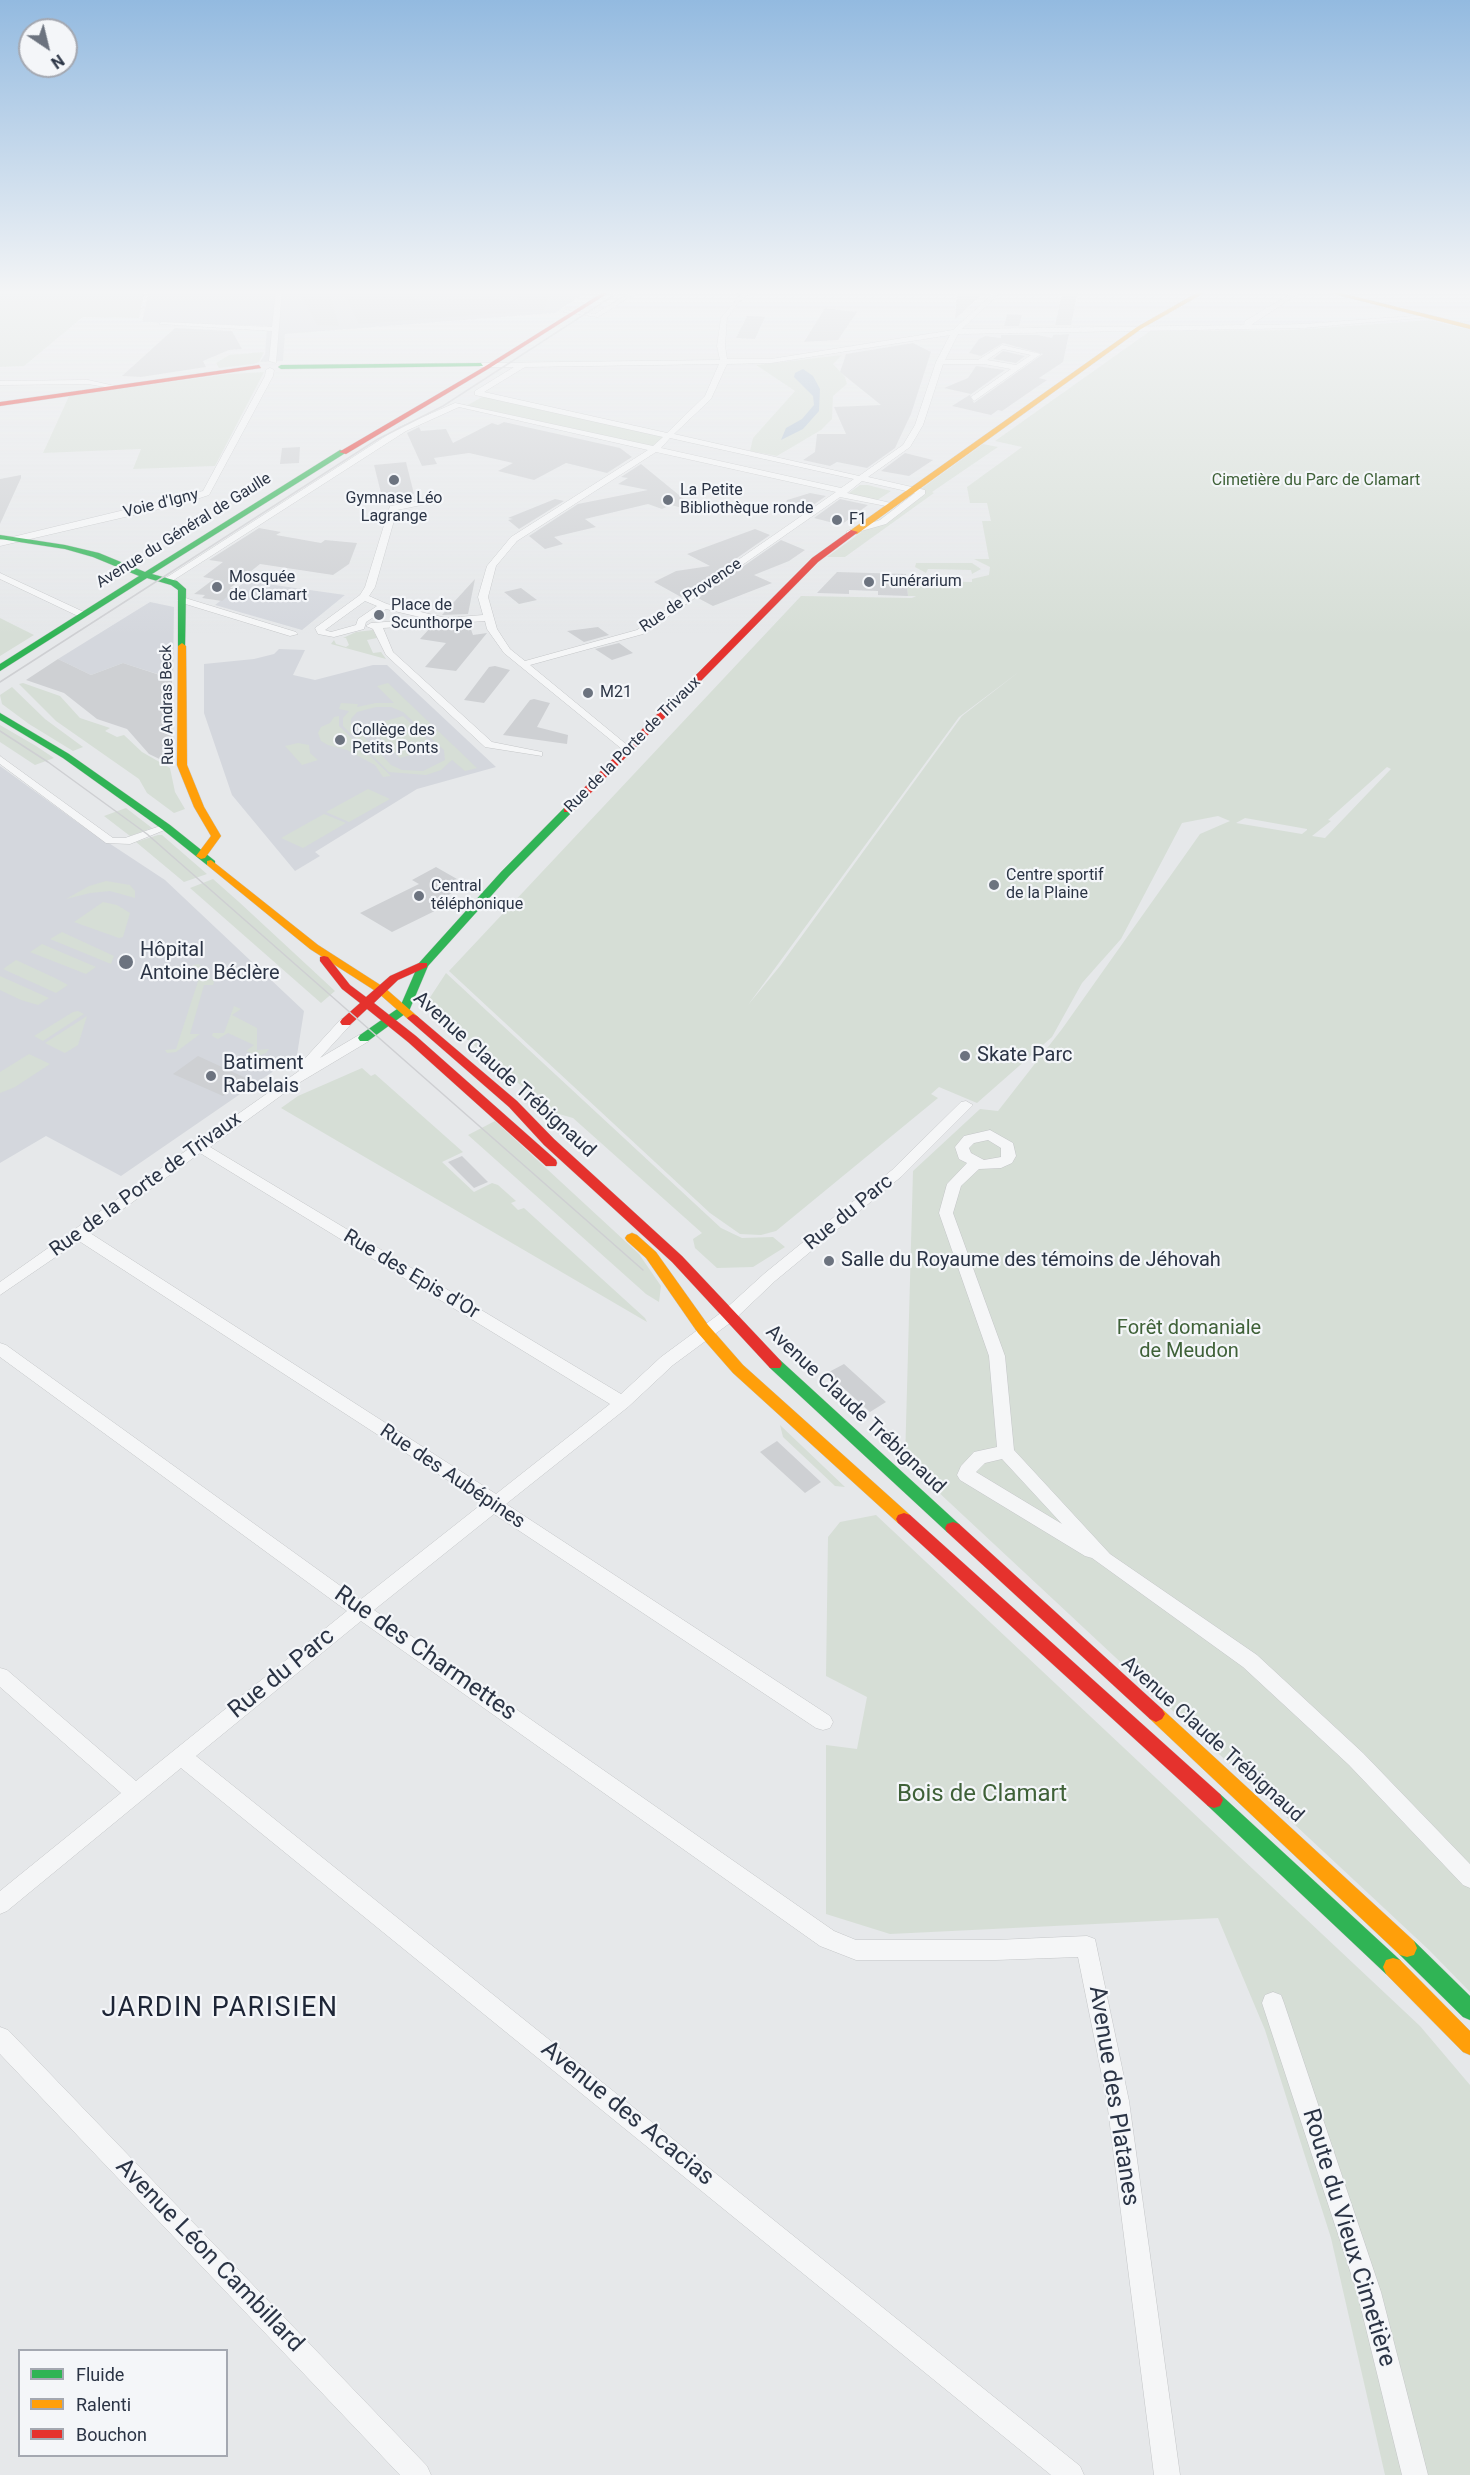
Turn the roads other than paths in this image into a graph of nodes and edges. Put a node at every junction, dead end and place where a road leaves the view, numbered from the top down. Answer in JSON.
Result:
{"nodes":[{"id":1,"x":252,"y":406,"type":"edge"},
{"id":2,"x":418,"y":406,"type":"edge"},
{"id":3,"x":457,"y":406,"type":"edge"},
{"id":4,"x":460,"y":406,"type":"edge"},
{"id":5,"x":534,"y":406,"type":"edge"},
{"id":6,"x":700,"y":406,"type":"edge"},
{"id":7,"x":925,"y":406,"type":"edge"},
{"id":8,"x":1030,"y":406,"type":"edge"},
{"id":9,"x":670,"y":436,"type":"junction"},
{"id":10,"x":655,"y":449,"type":"junction"},
{"id":11,"x":328,"y":461,"type":"junction"},
{"id":12,"x":348,"y":464,"type":"junction"},
{"id":13,"x":861,"y":477,"type":"junction"},
{"id":14,"x":912,"y":489,"type":"junction"},
{"id":15,"x":842,"y":491,"type":"junction"},
{"id":16,"x":437,"y":501,"type":"dead end"},
{"id":17,"x":888,"y":506,"type":"junction"},
{"id":18,"x":850,"y":533,"type":"junction"},
{"id":19,"x":0,"y":537,"type":"edge"},
{"id":20,"x":15,"y":538,"type":"junction"},
{"id":21,"x":0,"y":543,"type":"edge"},
{"id":22,"x":145,"y":575,"type":"junction"},
{"id":23,"x":0,"y":576,"type":"edge"},
{"id":24,"x":166,"y":581,"type":"junction"},
{"id":25,"x":364,"y":597,"type":"junction"},
{"id":26,"x":182,"y":600,"type":"junction"},
{"id":27,"x":384,"y":606,"type":"junction"},
{"id":28,"x":83,"y":615,"type":"junction"},
{"id":29,"x":488,"y":618,"type":"junction"},
{"id":30,"x":443,"y":621,"type":"junction"},
{"id":31,"x":377,"y":626,"type":"junction"},
{"id":32,"x":361,"y":627,"type":"junction"},
{"id":33,"x":293,"y":634,"type":"dead end"},
{"id":34,"x":523,"y":664,"type":"junction"},
{"id":35,"x":0,"y":668,"type":"edge"},
{"id":36,"x":0,"y":716,"type":"edge"},
{"id":37,"x":628,"y":750,"type":"junction"},
{"id":38,"x":538,"y":753,"type":"dead end"},
{"id":39,"x":0,"y":759,"type":"edge"},
{"id":40,"x":166,"y":827,"type":"junction"},
{"id":41,"x":201,"y":856,"type":"junction"},
{"id":42,"x":314,"y":947,"type":"junction"},
{"id":43,"x":423,"y":965,"type":"junction"},
{"id":44,"x":381,"y":990,"type":"junction"},
{"id":45,"x":366,"y":1003,"type":"junction"},
{"id":46,"x":405,"y":1009,"type":"junction"},
{"id":47,"x":346,"y":1022,"type":"joint"},
{"id":48,"x":389,"y":1022,"type":"junction"},
{"id":49,"x":364,"y":1038,"type":"joint"},
{"id":50,"x":292,"y":1081,"type":"junction"},
{"id":51,"x":966,"y":1105,"type":"dead end"},
{"id":52,"x":200,"y":1147,"type":"junction"},
{"id":53,"x":975,"y":1164,"type":"dead end"},
{"id":54,"x":559,"y":1170,"type":"dead end"},
{"id":55,"x":618,"y":1224,"type":"dead end"},
{"id":56,"x":80,"y":1234,"type":"junction"},
{"id":57,"x":0,"y":1290,"type":"edge"},
{"id":58,"x":728,"y":1316,"type":"junction"},
{"id":59,"x":705,"y":1332,"type":"junction"},
{"id":60,"x":0,"y":1349,"type":"edge"},
{"id":61,"x":622,"y":1403,"type":"junction"},
{"id":62,"x":1006,"y":1452,"type":"junction"},
{"id":63,"x":495,"y":1504,"type":"junction"},
{"id":64,"x":1104,"y":1559,"type":"junction"},
{"id":65,"x":361,"y":1610,"type":"junction"},
{"id":66,"x":0,"y":1676,"type":"edge"},
{"id":67,"x":823,"y":1722,"type":"dead end"},
{"id":68,"x":181,"y":1756,"type":"junction"},
{"id":69,"x":136,"y":1793,"type":"junction"},
{"id":70,"x":1470,"y":1878,"type":"edge"},
{"id":71,"x":0,"y":1904,"type":"edge"},
{"id":72,"x":856,"y":1950,"type":"joint"},
{"id":73,"x":1274,"y":2003,"type":"dead end"},
{"id":74,"x":1470,"y":2010,"type":"edge"},
{"id":75,"x":0,"y":2038,"type":"edge"},
{"id":76,"x":1470,"y":2045,"type":"edge"},
{"id":77,"x":418,"y":2475,"type":"edge"},
{"id":78,"x":1071,"y":2475,"type":"edge"},
{"id":79,"x":1167,"y":2475,"type":"edge"},
{"id":80,"x":1415,"y":2475,"type":"edge"}],
"edges":[{"from":1,"to":20,"type":"street","name":"Voie d'Igny"},
{"from":2,"to":11,"type":"main road","name":"Avenue du Général de Gaulle"},
{"from":3,"to":12,"type":"street","name":"Avenue du Général de Gaulle"},
{"from":4,"to":10,"type":"street","name":"Avenue du Général de Gaulle"},
{"from":5,"to":9,"type":"street"},
{"from":6,"to":9,"type":"street"},
{"from":7,"to":13,"type":"street","name":"Rue de Provence"},
{"from":8,"to":14,"type":"main road","name":"Rue de la Porte de Trivaux"},
{"from":9,"to":10,"type":"street"},
{"from":9,"to":13,"type":"street"},
{"from":10,"to":15,"type":"street"},
{"from":10,"to":29,"type":"street"},
{"from":11,"to":12,"type":"street"},
{"from":11,"to":22,"type":"main road","name":"Avenue du Général de Gaulle"},
{"from":12,"to":24,"type":"street","name":"Avenue du Général de Gaulle"},
{"from":13,"to":14,"type":"street"},
{"from":13,"to":15,"type":"street","name":"Rue de Provence"},
{"from":14,"to":17,"type":"main road","name":"Rue de la Porte de Trivaux"},
{"from":14,"to":18,"type":"street","name":"Rue de la Porte de Trivaux"},
{"from":15,"to":17,"type":"street"},
{"from":15,"to":34,"type":"street","name":"Rue de Provence"},
{"from":16,"to":25,"type":"street"},
{"from":17,"to":18,"type":"main road","name":"Rue de la Porte de Trivaux"},
{"from":18,"to":37,"type":"main road","name":"Rue de la Porte de Trivaux"},
{"from":19,"to":20,"type":"main road"},
{"from":20,"to":21,"type":"street","name":"Voie d'Igny"},
{"from":20,"to":22,"type":"main road"},
{"from":22,"to":24,"type":"main road"},
{"from":22,"to":28,"type":"main road","name":"Avenue du Général de Gaulle"},
{"from":23,"to":28,"type":"street"},
{"from":24,"to":26,"type":"main road"},
{"from":25,"to":27,"type":"street"},
{"from":25,"to":32,"type":"street"},
{"from":26,"to":33,"type":"street"},
{"from":26,"to":41,"type":"main road","name":"Rue Andras Beck"},
{"from":27,"to":30,"type":"street"},
{"from":27,"to":32,"type":"street"},
{"from":28,"to":35,"type":"main road","name":"Avenue du Général de Gaulle"},
{"from":29,"to":30,"type":"street"},
{"from":29,"to":34,"type":"street"},
{"from":30,"to":31,"type":"street"},
{"from":31,"to":32,"type":"street"},
{"from":31,"to":38,"type":"street"},
{"from":34,"to":37,"type":"street"},
{"from":36,"to":40,"type":"main road","name":"Avenue Claude Trébignaud"},
{"from":37,"to":43,"type":"main road","name":"Rue de la Porte de Trivaux"},
{"from":39,"to":40,"type":"street"},
{"from":40,"to":41,"type":"main road","name":"Avenue Claude Trébignaud"},
{"from":41,"to":42,"type":"main road","name":"Avenue Claude Trébignaud"},
{"from":42,"to":44,"type":"main road","name":"Avenue Claude Trébignaud"},
{"from":42,"to":45,"type":"main road","name":"Avenue Claude Trébignaud"},
{"from":43,"to":44,"type":"main road","name":"Rue de la Porte de Trivaux"},
{"from":43,"to":46,"type":"main road","name":"Rue de la Porte de Trivaux"},
{"from":44,"to":45,"type":"main road","name":"Rue de la Porte de Trivaux"},
{"from":44,"to":46,"type":"main road","name":"Avenue Claude Trébignaud"},
{"from":45,"to":47,"type":"main road","name":"Rue de la Porte de Trivaux"},
{"from":45,"to":48,"type":"main road","name":"Avenue Claude Trébignaud"},
{"from":46,"to":48,"type":"main road","name":"Rue de la Porte de Trivaux"},
{"from":46,"to":58,"type":"main road","name":"Avenue Claude Trébignaud"},
{"from":47,"to":50,"type":"street","name":"Rue de la Porte de Trivaux"},
{"from":48,"to":49,"type":"main road","name":"Rue de la Porte de Trivaux"},
{"from":48,"to":54,"type":"main road","name":"Avenue Claude Trébignaud"},
{"from":49,"to":50,"type":"street","name":"Rue de la Porte de Trivaux"},
{"from":50,"to":52,"type":"street","name":"Rue de la Porte de Trivaux"},
{"from":51,"to":58,"type":"street","name":"Rue du Parc"},
{"from":52,"to":56,"type":"street","name":"Rue de la Porte de Trivaux"},
{"from":52,"to":61,"type":"street","name":"Rue des Epis d'Or"},
{"from":53,"to":62,"type":"street"},
{"from":55,"to":59,"type":"main road"},
{"from":56,"to":57,"type":"street","name":"Rue de la Porte de Trivaux"},
{"from":56,"to":63,"type":"street","name":"Rue des Aubépines"},
{"from":58,"to":59,"type":"street","name":"Rue du Parc"},
{"from":58,"to":74,"type":"main road","name":"Avenue Claude Trébignaud"},
{"from":59,"to":61,"type":"street","name":"Rue du Parc"},
{"from":59,"to":76,"type":"main road"},
{"from":60,"to":65,"type":"street","name":"Rue des Charmettes"},
{"from":61,"to":63,"type":"street","name":"Rue du Parc"},
{"from":62,"to":64,"type":"street"},
{"from":62,"to":64,"type":"street"},
{"from":63,"to":65,"type":"street","name":"Rue du Parc"},
{"from":63,"to":67,"type":"street","name":"Rue des Aubépines"},
{"from":64,"to":70,"type":"street"},
{"from":65,"to":68,"type":"street","name":"Rue du Parc"},
{"from":65,"to":72,"type":"street","name":"Rue des Charmettes"},
{"from":66,"to":69,"type":"street"},
{"from":68,"to":69,"type":"street","name":"Rue du Parc"},
{"from":68,"to":78,"type":"street","name":"Avenue des Acacias"},
{"from":69,"to":71,"type":"street","name":"Rue du Parc"},
{"from":72,"to":79,"type":"street","name":"Avenue des Platanes"},
{"from":73,"to":80,"type":"street","name":"Route du Vieux Cimetière"},
{"from":75,"to":77,"type":"street","name":"Avenue Léon Cambillard"}]}
